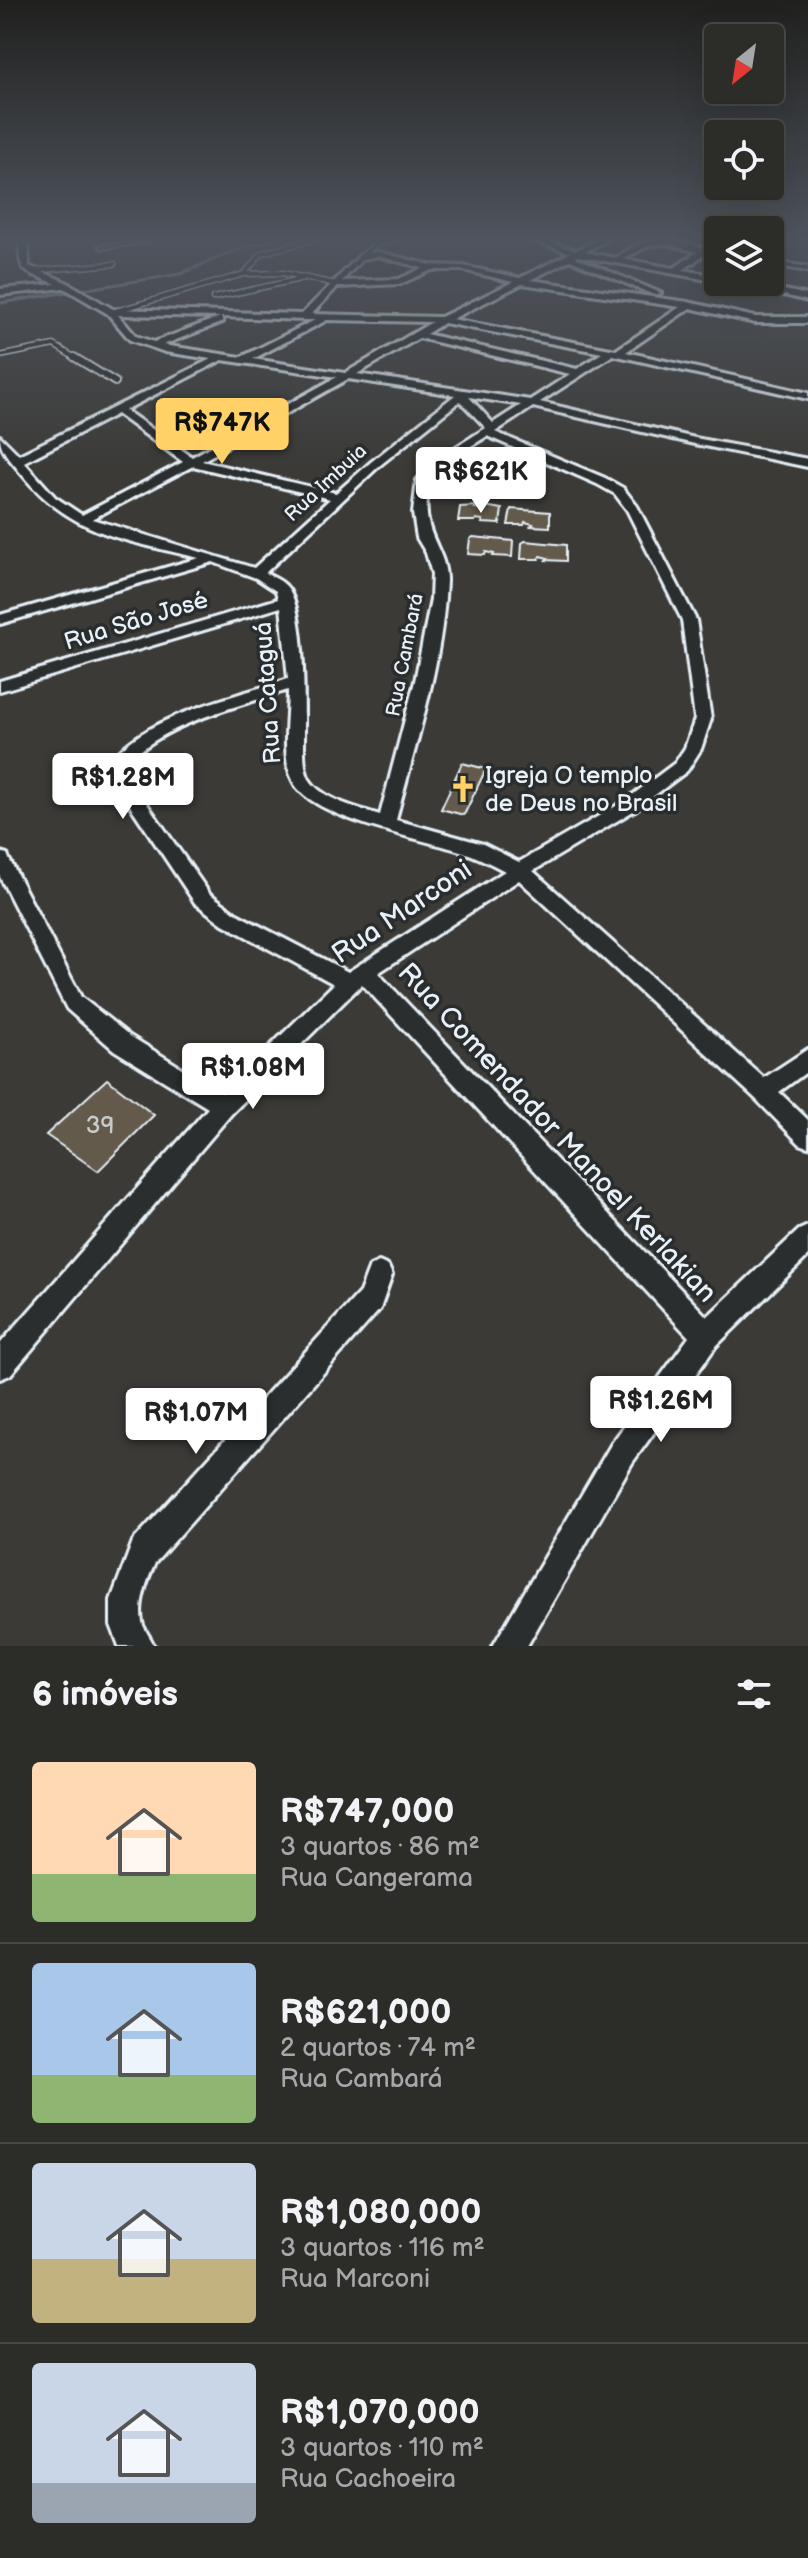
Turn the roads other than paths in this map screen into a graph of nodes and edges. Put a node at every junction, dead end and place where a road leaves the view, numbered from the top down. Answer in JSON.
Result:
{"nodes":[{"id":1,"x":114,"y":316,"type":"edge"},
{"id":2,"x":224,"y":316,"type":"edge"},
{"id":3,"x":230,"y":316,"type":"junction"},
{"id":4,"x":451,"y":316,"type":"edge"},
{"id":5,"x":672,"y":316,"type":"edge"},
{"id":6,"x":739,"y":316,"type":"edge"},
{"id":7,"x":304,"y":317,"type":"joint"},
{"id":8,"x":325,"y":318,"type":"junction"},
{"id":9,"x":443,"y":320,"type":"junction"},
{"id":10,"x":808,"y":320,"type":"edge"},
{"id":11,"x":419,"y":335,"type":"junction"},
{"id":12,"x":152,"y":346,"type":"junction"},
{"id":13,"x":615,"y":353,"type":"junction"},
{"id":14,"x":0,"y":356,"type":"edge"},
{"id":15,"x":218,"y":359,"type":"junction"},
{"id":16,"x":240,"y":362,"type":"junction"},
{"id":17,"x":579,"y":373,"type":"junction"},
{"id":18,"x":344,"y":378,"type":"junction"},
{"id":19,"x":115,"y":382,"type":"dead end"},
{"id":20,"x":461,"y":395,"type":"junction"},
{"id":21,"x":808,"y":396,"type":"edge"},
{"id":22,"x":531,"y":403,"type":"junction"},
{"id":23,"x":119,"y":411,"type":"junction"},
{"id":24,"x":489,"y":430,"type":"junction"},
{"id":25,"x":2,"y":445,"type":"edge"},
{"id":26,"x":20,"y":459,"type":"junction"},
{"id":27,"x":191,"y":462,"type":"junction"},
{"id":28,"x":808,"y":463,"type":"edge"},
{"id":29,"x":341,"y":498,"type":"junction"},
{"id":30,"x":81,"y":520,"type":"junction"},
{"id":31,"x":211,"y":560,"type":"junction"},
{"id":32,"x":257,"y":573,"type":"junction"},
{"id":33,"x":287,"y":601,"type":"junction"},
{"id":34,"x":0,"y":620,"type":"edge"},
{"id":35,"x":295,"y":682,"type":"junction"},
{"id":36,"x":0,"y":686,"type":"edge"},
{"id":37,"x":387,"y":822,"type":"junction"},
{"id":38,"x":0,"y":859,"type":"edge"},
{"id":39,"x":520,"y":870,"type":"junction"},
{"id":40,"x":356,"y":976,"type":"junction"},
{"id":41,"x":808,"y":1059,"type":"edge"},
{"id":42,"x":763,"y":1091,"type":"junction"},
{"id":43,"x":224,"y":1106,"type":"junction"},
{"id":44,"x":808,"y":1136,"type":"edge"},
{"id":45,"x":808,"y":1239,"type":"edge"},
{"id":46,"x":379,"y":1275,"type":"dead end"},
{"id":47,"x":706,"y":1336,"type":"junction"},
{"id":48,"x":0,"y":1365,"type":"edge"},
{"id":49,"x":138,"y":1646,"type":"edge"},
{"id":50,"x":509,"y":1646,"type":"edge"}],
"edges":[{"from":1,"to":12,"type":"street"},
{"from":2,"to":3,"type":"street"},
{"from":3,"to":7,"type":"street"},
{"from":3,"to":12,"type":"street"},
{"from":4,"to":9,"type":"street"},
{"from":5,"to":13,"type":"street","name":"Rua Cambará"},
{"from":6,"to":10,"type":"street"},
{"from":7,"to":8,"type":"street"},
{"from":8,"to":9,"type":"street"},
{"from":8,"to":16,"type":"street"},
{"from":9,"to":11,"type":"street"},
{"from":9,"to":13,"type":"street"},
{"from":11,"to":17,"type":"street"},
{"from":11,"to":18,"type":"street"},
{"from":12,"to":15,"type":"street"},
{"from":13,"to":17,"type":"street","name":"Rua Cambará"},
{"from":13,"to":21,"type":"street"},
{"from":14,"to":19,"type":"lane"},
{"from":15,"to":16,"type":"street"},
{"from":15,"to":23,"type":"street"},
{"from":16,"to":18,"type":"street"},
{"from":17,"to":22,"type":"street","name":"Rua Cambará"},
{"from":18,"to":20,"type":"street"},
{"from":18,"to":27,"type":"street"},
{"from":20,"to":22,"type":"street"},
{"from":20,"to":24,"type":"street"},
{"from":20,"to":29,"type":"street","name":"Rua Imbuia"},
{"from":22,"to":24,"type":"street","name":"Rua Cambará"},
{"from":22,"to":28,"type":"street"},
{"from":23,"to":26,"type":"street"},
{"from":23,"to":27,"type":"street"},
{"from":24,"to":37,"type":"street","name":"Rua Cambará"},
{"from":24,"to":39,"type":"street","name":"Rua Marconi"},
{"from":25,"to":26,"type":"street","name":"Rua Cataguá"},
{"from":26,"to":30,"type":"street","name":"Rua Cataguá"},
{"from":27,"to":29,"type":"street"},
{"from":27,"to":30,"type":"street"},
{"from":29,"to":32,"type":"street","name":"Rua Imbuia"},
{"from":30,"to":31,"type":"street","name":"Rua Cataguá"},
{"from":31,"to":32,"type":"street","name":"Rua Cataguá"},
{"from":31,"to":34,"type":"street"},
{"from":32,"to":33,"type":"street","name":"Rua Cataguá"},
{"from":33,"to":35,"type":"street","name":"Rua Cataguá"},
{"from":33,"to":36,"type":"street","name":"Rua São José"},
{"from":35,"to":37,"type":"street","name":"Rua Cataguá"},
{"from":35,"to":40,"type":"street","name":"Rua Comendador Manoel Kerlakian"},
{"from":37,"to":39,"type":"street","name":"Rua Cataguá"},
{"from":38,"to":43,"type":"street"},
{"from":39,"to":40,"type":"street","name":"Rua Marconi"},
{"from":39,"to":42,"type":"street","name":"Rua Cataguá"},
{"from":40,"to":43,"type":"street","name":"Rua Marconi"},
{"from":40,"to":47,"type":"street","name":"Rua Comendador Manoel Kerlakian"},
{"from":41,"to":42,"type":"street"},
{"from":42,"to":44,"type":"street","name":"Rua Cataguá"},
{"from":43,"to":48,"type":"street","name":"Rua Marconi"},
{"from":45,"to":47,"type":"street"},
{"from":46,"to":49,"type":"street"},
{"from":47,"to":50,"type":"street"}]}
